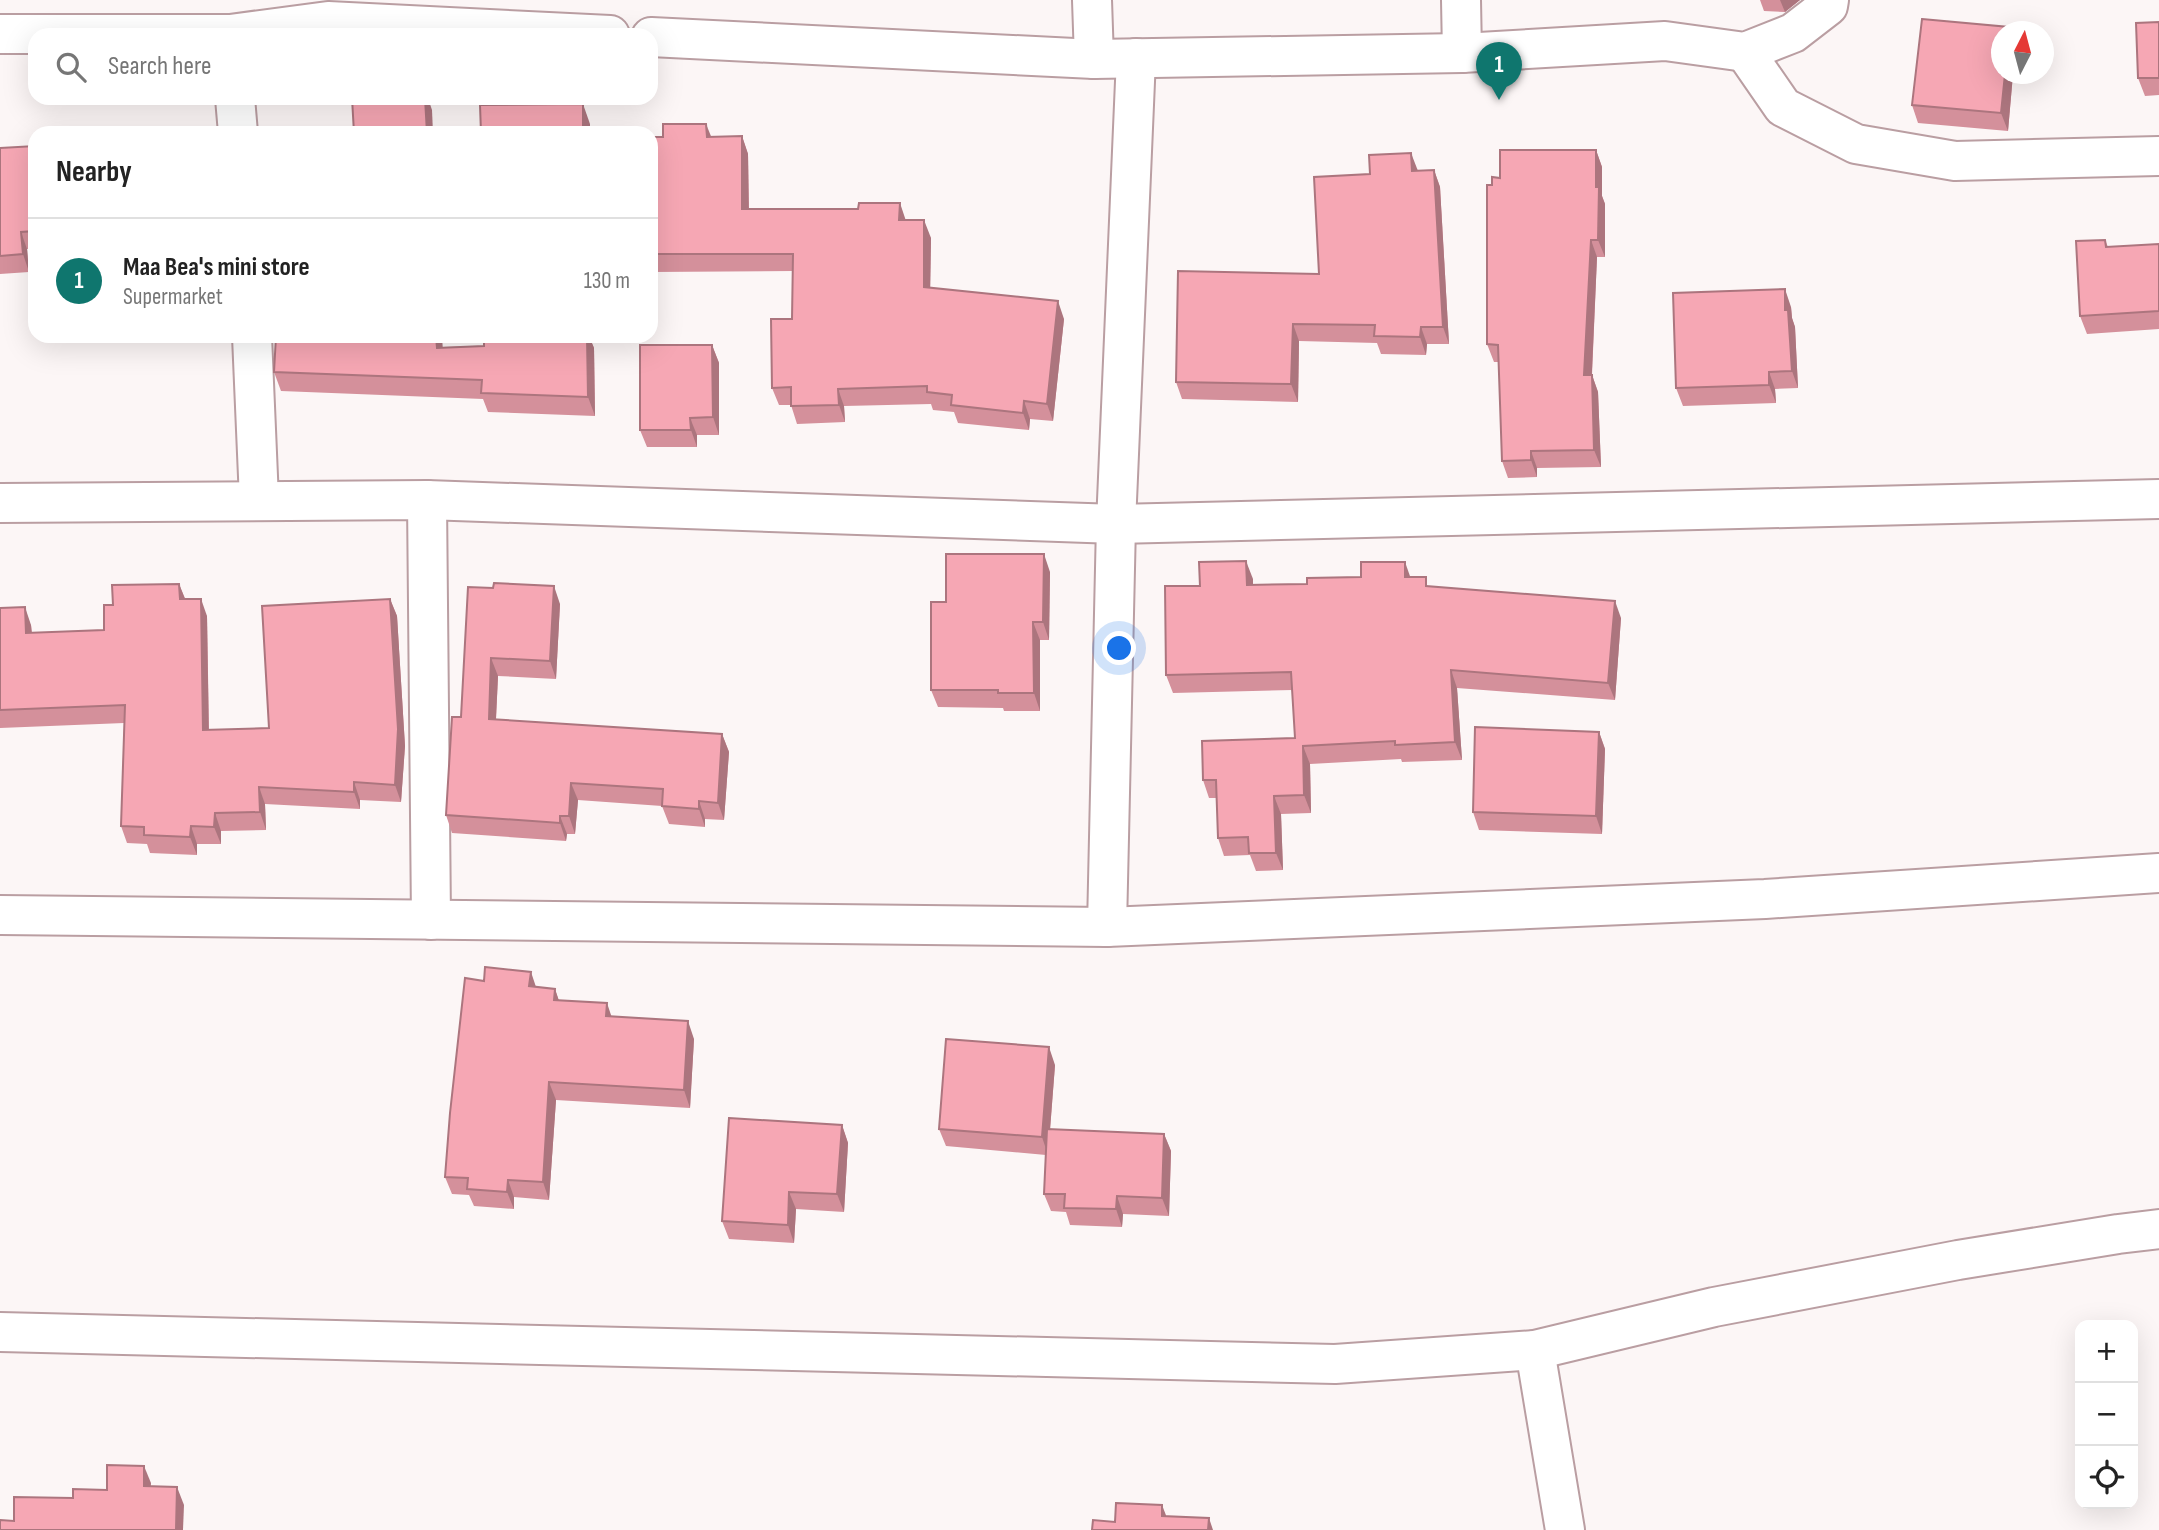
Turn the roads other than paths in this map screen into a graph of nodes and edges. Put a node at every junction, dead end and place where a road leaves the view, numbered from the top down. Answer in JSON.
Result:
{"nodes":[{"id":1,"x":1092,"y":0,"type":"edge"},
{"id":2,"x":1461,"y":0,"type":"edge"},
{"id":3,"x":1829,"y":0,"type":"edge"},
{"id":4,"x":343,"y":11,"type":"edge"},
{"id":5,"x":259,"y":28,"type":"edge"},
{"id":6,"x":532,"y":28,"type":"edge"},
{"id":7,"x":0,"y":33,"type":"edge"},
{"id":8,"x":28,"y":33,"type":"edge"},
{"id":9,"x":658,"y":37,"type":"edge"},
{"id":10,"x":1745,"y":52,"type":"junction"},
{"id":11,"x":1462,"y":53,"type":"junction"},
{"id":12,"x":1136,"y":58,"type":"junction"},
{"id":13,"x":1094,"y":59,"type":"junction"},
{"id":14,"x":236,"y":105,"type":"edge"},
{"id":15,"x":237,"y":126,"type":"edge"},
{"id":16,"x":2159,"y":156,"type":"edge"},
{"id":17,"x":252,"y":343,"type":"edge"},
{"id":18,"x":2159,"y":499,"type":"edge"},
{"id":19,"x":259,"y":500,"type":"junction"},
{"id":20,"x":428,"y":500,"type":"junction"},
{"id":21,"x":0,"y":503,"type":"edge"},
{"id":22,"x":1116,"y":523,"type":"junction"},
{"id":23,"x":2159,"y":873,"type":"edge"},
{"id":24,"x":0,"y":915,"type":"edge"},
{"id":25,"x":431,"y":920,"type":"junction"},
{"id":26,"x":1107,"y":927,"type":"junction"},
{"id":27,"x":2159,"y":1230,"type":"edge"},
{"id":28,"x":0,"y":1332,"type":"edge"},
{"id":29,"x":1535,"y":1350,"type":"junction"},
{"id":30,"x":1565,"y":1530,"type":"edge"}],
"edges":[{"from":1,"to":13,"type":"street"},
{"from":2,"to":11,"type":"street"},
{"from":3,"to":10,"type":"street"},
{"from":4,"to":5,"type":"street"},
{"from":4,"to":6,"type":"street"},
{"from":7,"to":8,"type":"street"},
{"from":9,"to":13,"type":"street"},
{"from":10,"to":11,"type":"street"},
{"from":10,"to":16,"type":"street"},
{"from":11,"to":12,"type":"street"},
{"from":12,"to":13,"type":"street"},
{"from":12,"to":22,"type":"street"},
{"from":14,"to":15,"type":"street"},
{"from":17,"to":19,"type":"street"},
{"from":18,"to":22,"type":"street"},
{"from":19,"to":20,"type":"street"},
{"from":19,"to":21,"type":"street"},
{"from":20,"to":22,"type":"street"},
{"from":20,"to":25,"type":"street"},
{"from":22,"to":26,"type":"street"},
{"from":23,"to":26,"type":"street"},
{"from":24,"to":25,"type":"street"},
{"from":25,"to":26,"type":"street"},
{"from":27,"to":29,"type":"street"},
{"from":28,"to":29,"type":"street"},
{"from":29,"to":30,"type":"street"}]}
